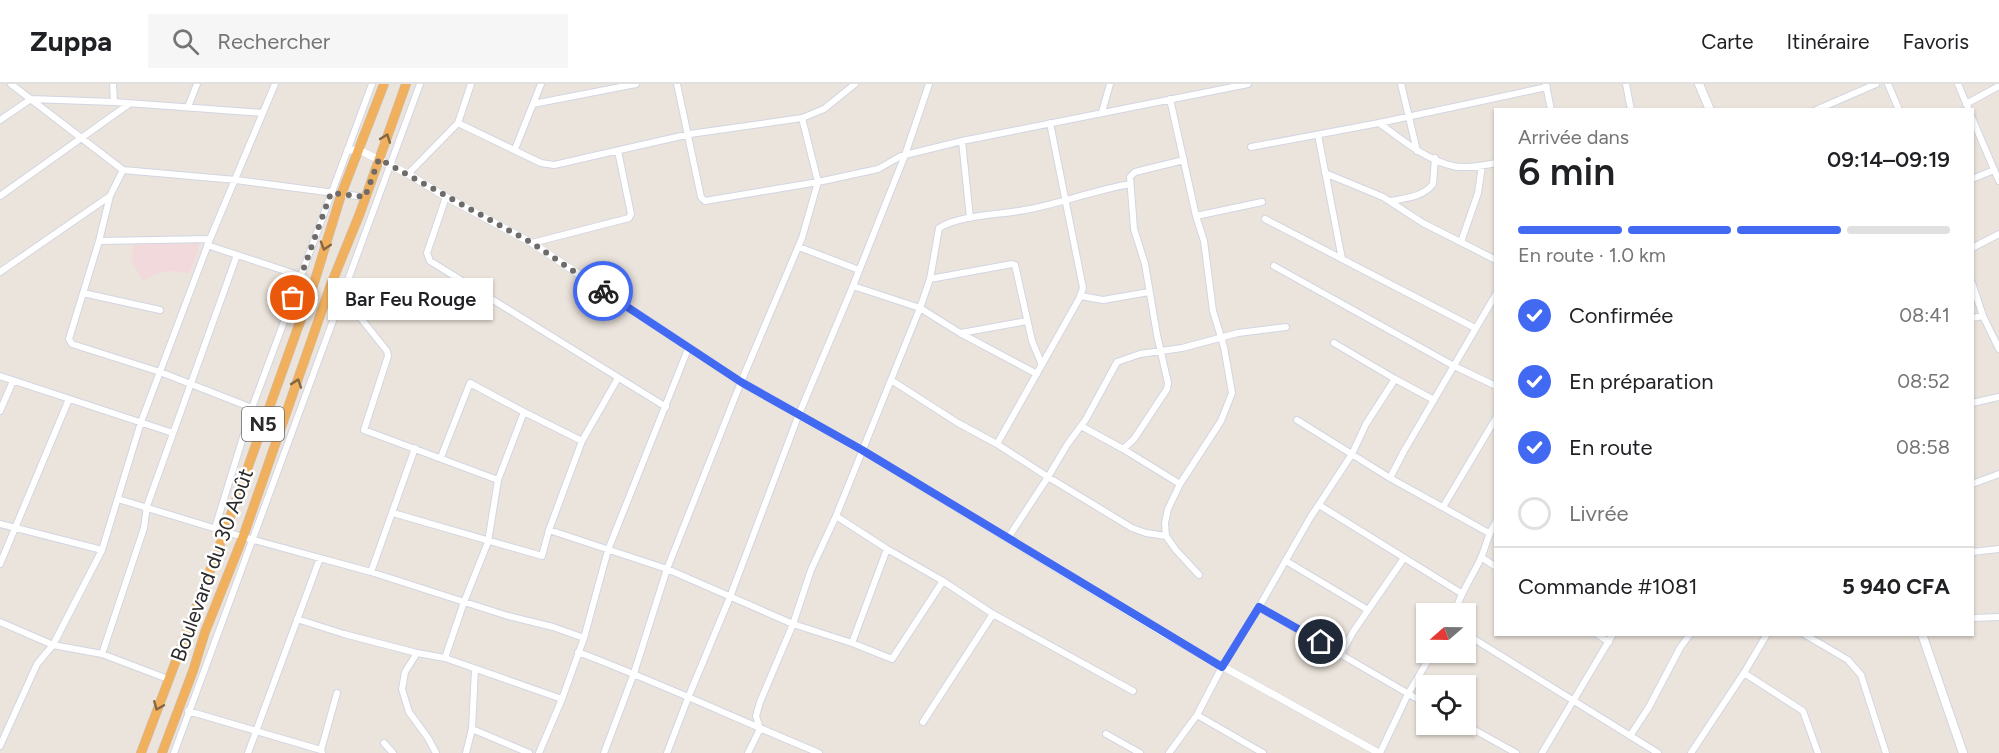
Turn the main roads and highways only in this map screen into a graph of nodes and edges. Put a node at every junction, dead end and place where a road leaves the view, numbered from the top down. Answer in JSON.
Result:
{"nodes":[{"id":1,"x":384,"y":84,"type":"edge"},
{"id":2,"x":406,"y":84,"type":"edge"},
{"id":3,"x":1700,"y":84,"type":"edge"},
{"id":4,"x":1709,"y":108,"type":"edge"},
{"id":5,"x":1923,"y":636,"type":"edge"},
{"id":6,"x":141,"y":753,"type":"edge"},
{"id":7,"x":162,"y":753,"type":"edge"},
{"id":8,"x":1963,"y":753,"type":"edge"}],
"edges":[{"from":1,"to":6,"type":"highway","name":"Boulevard du 30 Août","number":"N5","one_way":true},
{"from":7,"to":2,"type":"highway","name":"Boulevard du 30 Août","number":"N5","one_way":true},
{"from":3,"to":4,"type":"main road"},
{"from":5,"to":8,"type":"main road"}]}
